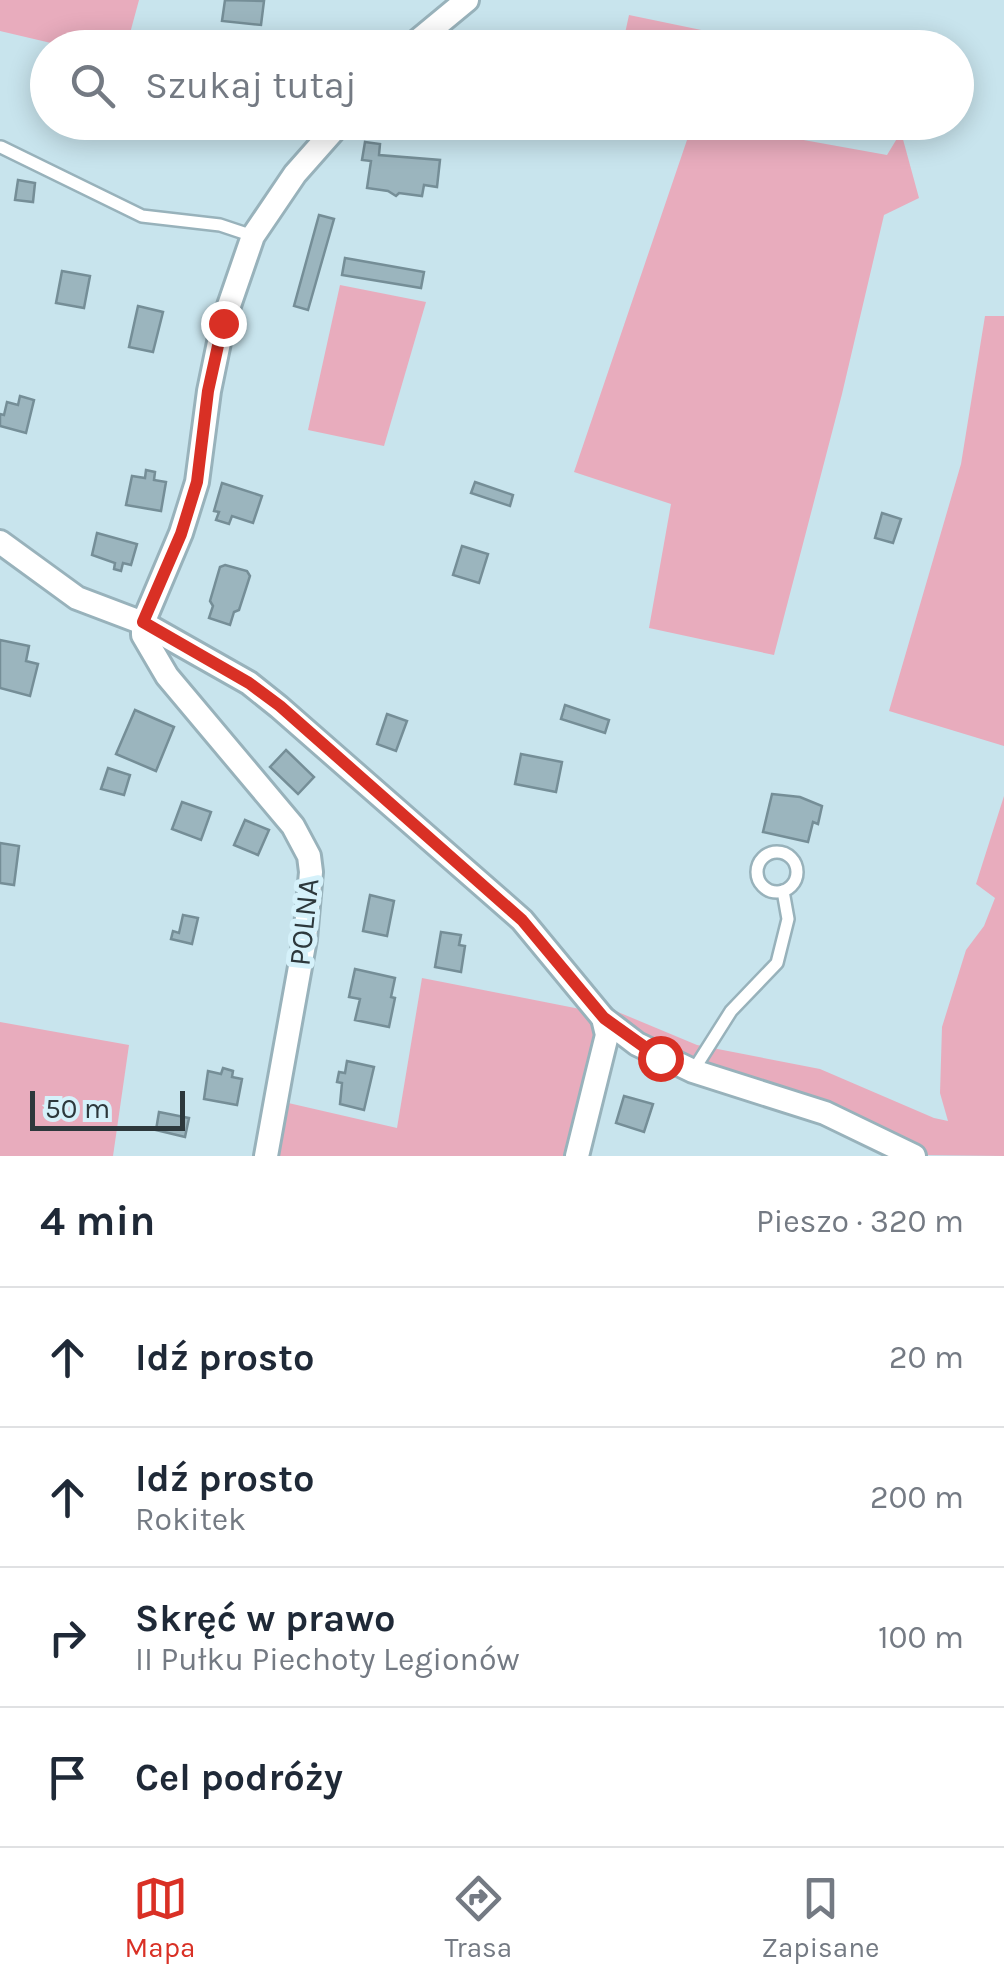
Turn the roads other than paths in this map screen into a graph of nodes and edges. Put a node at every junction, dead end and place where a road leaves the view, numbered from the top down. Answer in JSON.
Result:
{"nodes":[{"id":1,"x":467,"y":0,"type":"edge"},
{"id":2,"x":431,"y":30,"type":"edge"},
{"id":3,"x":325,"y":140,"type":"edge"},
{"id":4,"x":1,"y":148,"type":"edge"},
{"id":5,"x":253,"y":236,"type":"junction"},
{"id":6,"x":0,"y":542,"type":"edge"},
{"id":7,"x":143,"y":622,"type":"junction"},
{"id":8,"x":783,"y":891,"type":"dead end"},
{"id":9,"x":604,"y":1018,"type":"junction"},
{"id":10,"x":693,"y":1071,"type":"junction"},
{"id":11,"x":266,"y":1156,"type":"edge"},
{"id":12,"x":576,"y":1156,"type":"edge"},
{"id":13,"x":914,"y":1156,"type":"edge"}],
"edges":[{"from":1,"to":2,"type":"street"},
{"from":3,"to":5,"type":"street"},
{"from":4,"to":5,"type":"lane"},
{"from":5,"to":7,"type":"street"},
{"from":6,"to":7,"type":"street"},
{"from":7,"to":9,"type":"street"},
{"from":7,"to":11,"type":"street","name":"POLNA"},
{"from":8,"to":10,"type":"lane"},
{"from":9,"to":10,"type":"street"},
{"from":9,"to":12,"type":"street"},
{"from":10,"to":13,"type":"street"}]}
